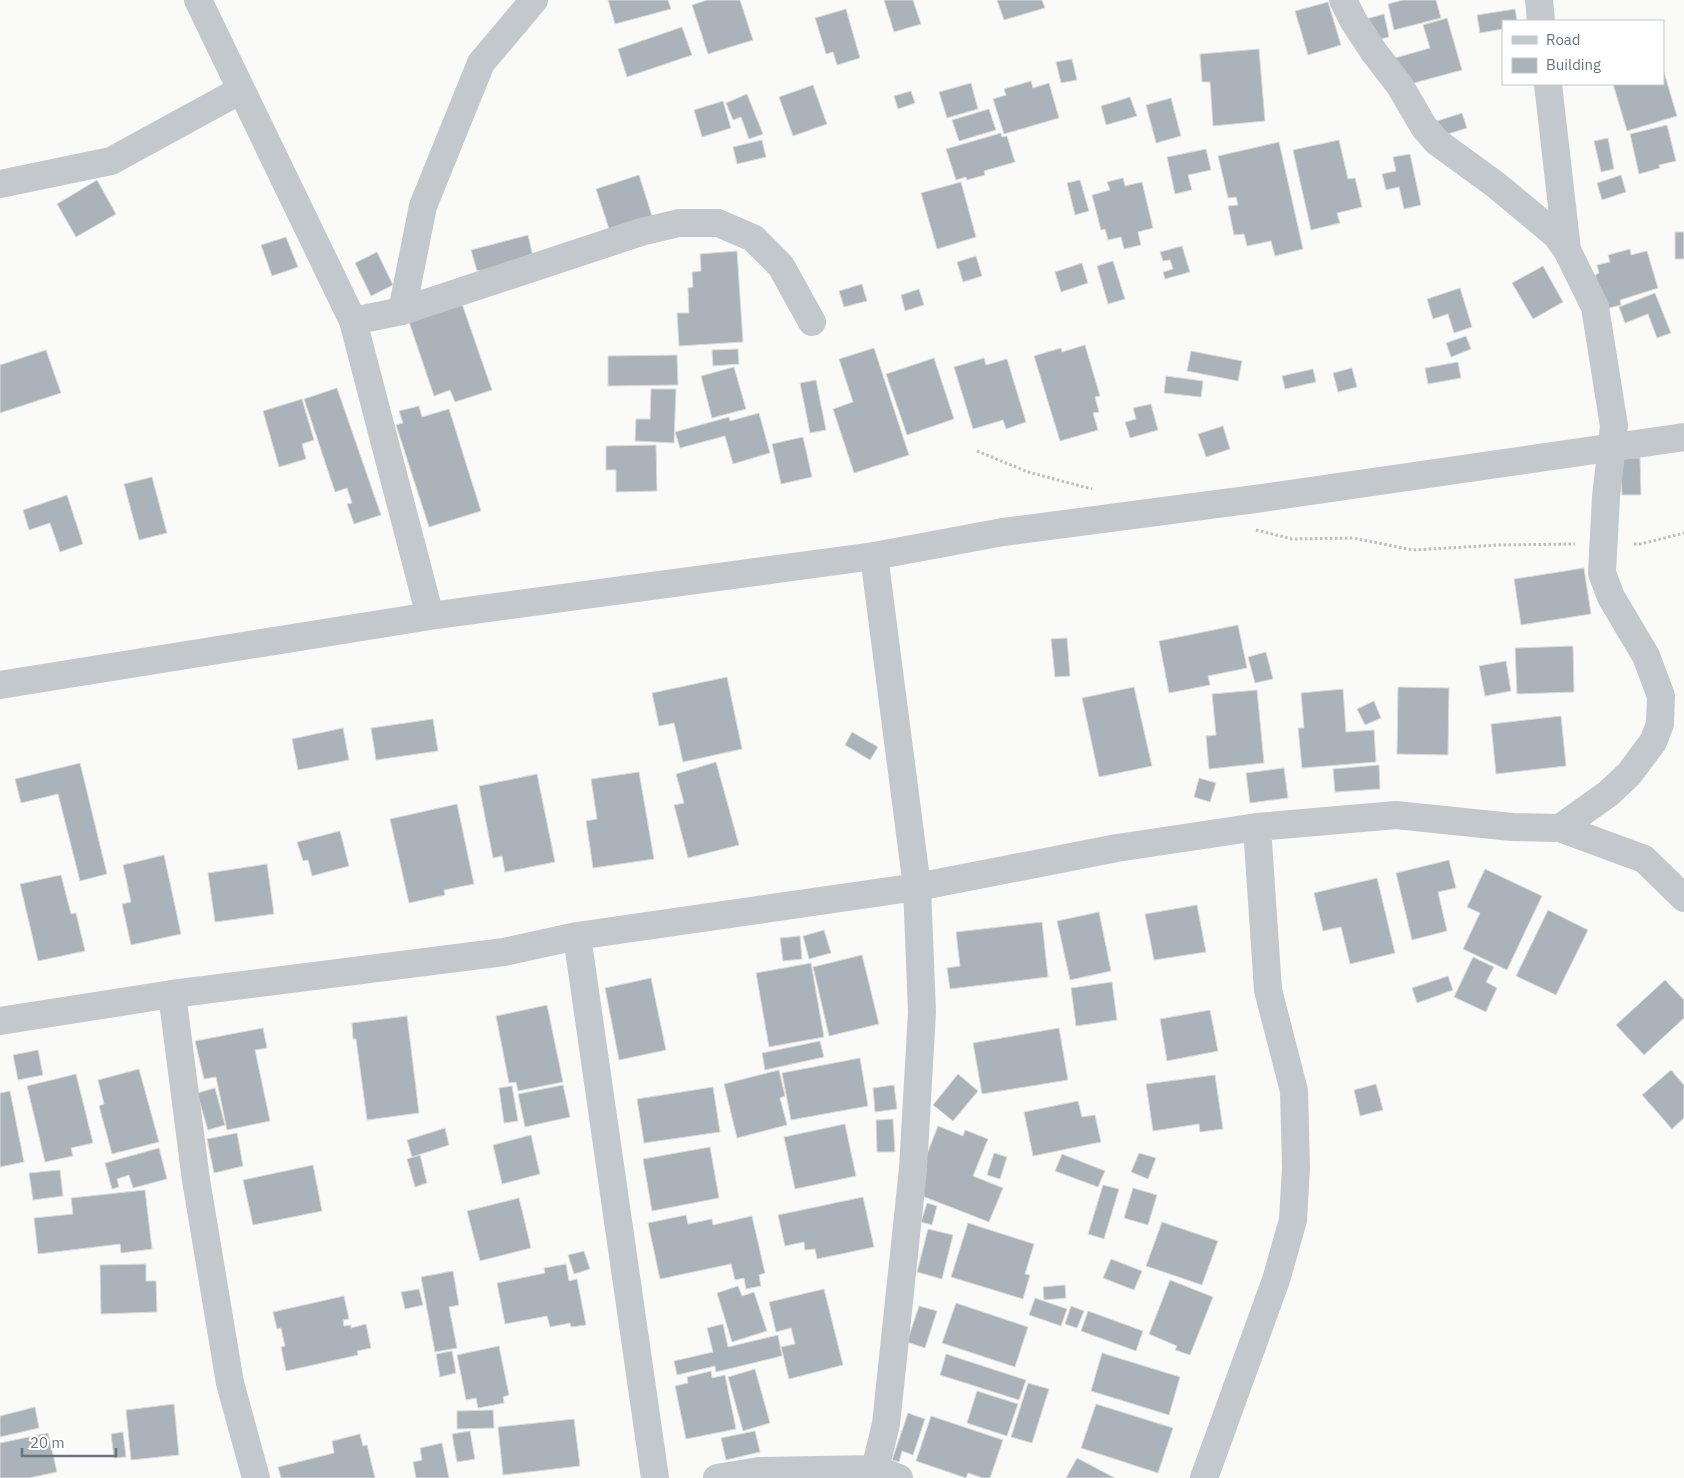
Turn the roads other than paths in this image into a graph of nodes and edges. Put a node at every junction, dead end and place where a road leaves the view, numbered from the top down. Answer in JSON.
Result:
{"nodes":[{"id":1,"x":198,"y":0,"type":"edge"},
{"id":2,"x":1343,"y":0,"type":"edge"},
{"id":3,"x":1539,"y":0,"type":"edge"},
{"id":4,"x":527,"y":3,"type":"edge"},
{"id":5,"x":1541,"y":20,"type":"edge"},
{"id":6,"x":1548,"y":85,"type":"edge"},
{"id":7,"x":241,"y":90,"type":"junction"},
{"id":8,"x":0,"y":184,"type":"edge"},
{"id":9,"x":1567,"y":250,"type":"junction"},
{"id":10,"x":402,"y":311,"type":"junction"},
{"id":11,"x":353,"y":321,"type":"junction"},
{"id":12,"x":812,"y":322,"type":"dead end"},
{"id":13,"x":1684,"y":437,"type":"edge"},
{"id":14,"x":1611,"y":448,"type":"junction"},
{"id":15,"x":874,"y":556,"type":"junction"},
{"id":16,"x":430,"y":616,"type":"junction"},
{"id":17,"x":0,"y":685,"type":"edge"},
{"id":18,"x":1257,"y":827,"type":"junction"},
{"id":19,"x":1560,"y":828,"type":"junction"},
{"id":20,"x":917,"y":887,"type":"junction"},
{"id":21,"x":1684,"y":898,"type":"edge"},
{"id":22,"x":577,"y":936,"type":"junction"},
{"id":23,"x":172,"y":994,"type":"junction"},
{"id":24,"x":0,"y":1021,"type":"edge"},
{"id":25,"x":887,"y":1473,"type":"edge"},
{"id":26,"x":256,"y":1478,"type":"edge"},
{"id":27,"x":655,"y":1478,"type":"edge"},
{"id":28,"x":717,"y":1478,"type":"edge"},
{"id":29,"x":1204,"y":1478,"type":"edge"}],
"edges":[{"from":1,"to":7,"type":"street"},
{"from":2,"to":9,"type":"street"},
{"from":3,"to":5,"type":"street"},
{"from":4,"to":10,"type":"street"},
{"from":6,"to":9,"type":"street"},
{"from":7,"to":8,"type":"street"},
{"from":7,"to":11,"type":"street"},
{"from":9,"to":14,"type":"street"},
{"from":10,"to":11,"type":"street"},
{"from":10,"to":12,"type":"street"},
{"from":11,"to":16,"type":"street"},
{"from":13,"to":14,"type":"street"},
{"from":14,"to":15,"type":"street"},
{"from":14,"to":19,"type":"street"},
{"from":15,"to":16,"type":"street"},
{"from":15,"to":20,"type":"street"},
{"from":16,"to":17,"type":"street"},
{"from":18,"to":19,"type":"street"},
{"from":18,"to":20,"type":"street"},
{"from":18,"to":29,"type":"street"},
{"from":19,"to":21,"type":"street"},
{"from":20,"to":22,"type":"street"},
{"from":20,"to":25,"type":"street"},
{"from":22,"to":23,"type":"street"},
{"from":22,"to":27,"type":"street"},
{"from":23,"to":24,"type":"street"},
{"from":23,"to":26,"type":"street"},
{"from":25,"to":28,"type":"street"}]}
